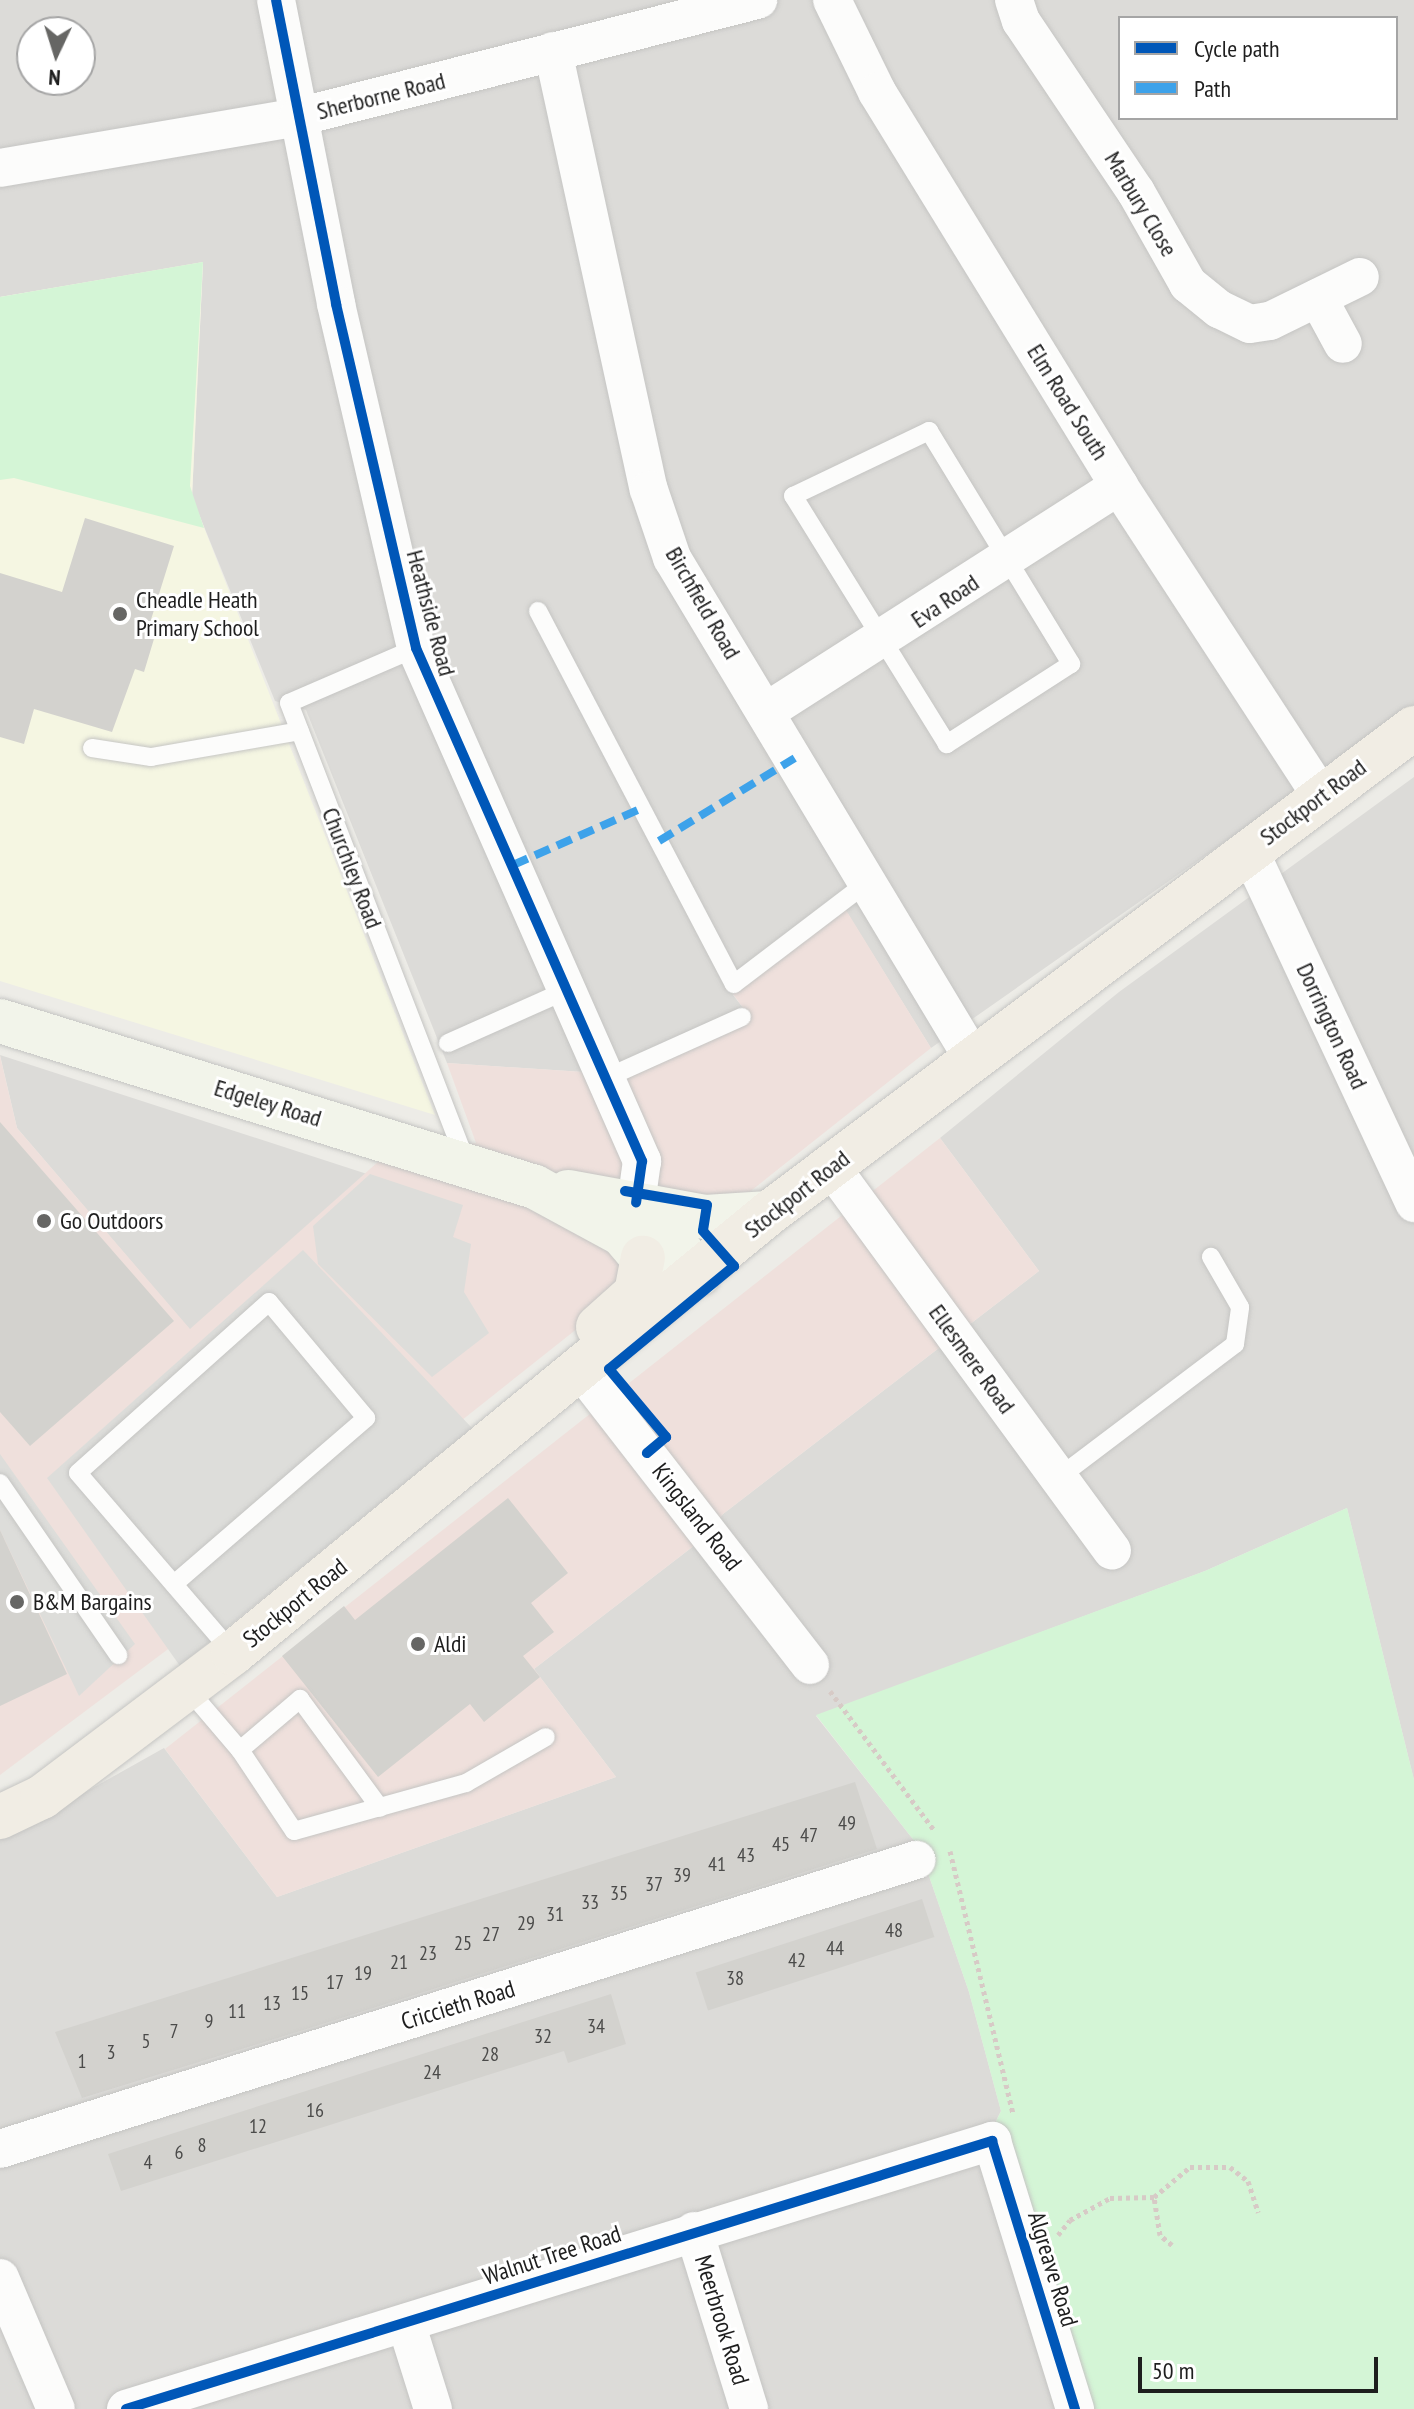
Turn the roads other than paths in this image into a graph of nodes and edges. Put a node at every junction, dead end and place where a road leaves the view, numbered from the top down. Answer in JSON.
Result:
{"nodes":[{"id":1,"x":276,"y":0,"type":"edge"},
{"id":2,"x":758,"y":0,"type":"edge"},
{"id":3,"x":832,"y":0,"type":"edge"},
{"id":4,"x":1014,"y":0,"type":"edge"},
{"id":5,"x":553,"y":51,"type":"junction"},
{"id":6,"x":298,"y":117,"type":"junction"},
{"id":7,"x":0,"y":168,"type":"edge"},
{"id":8,"x":1360,"y":277,"type":"dead end"},
{"id":9,"x":1318,"y":298,"type":"junction"},
{"id":10,"x":1343,"y":344,"type":"dead end"},
{"id":11,"x":1119,"y":486,"type":"junction"},
{"id":12,"x":1005,"y":561,"type":"junction"},
{"id":13,"x":538,"y":611,"type":"dead end"},
{"id":14,"x":880,"y":644,"type":"junction"},
{"id":15,"x":416,"y":648,"type":"junction"},
{"id":16,"x":767,"y":711,"type":"junction"},
{"id":17,"x":1414,"y":728,"type":"edge"},
{"id":18,"x":300,"y":731,"type":"junction"},
{"id":19,"x":92,"y":748,"type":"dead end"},
{"id":20,"x":1320,"y":794,"type":"junction"},
{"id":21,"x":1249,"y":850,"type":"junction"},
{"id":22,"x":868,"y":882,"type":"junction"},
{"id":23,"x":567,"y":990,"type":"junction"},
{"id":24,"x":742,"y":1017,"type":"dead end"},
{"id":25,"x":0,"y":1021,"type":"edge"},
{"id":26,"x":448,"y":1043,"type":"dead end"},
{"id":27,"x":972,"y":1057,"type":"junction"},
{"id":28,"x":606,"y":1078,"type":"junction"},
{"id":29,"x":1405,"y":1154,"type":"edge"},
{"id":30,"x":466,"y":1163,"type":"junction"},
{"id":31,"x":832,"y":1168,"type":"junction"},
{"id":32,"x":535,"y":1187,"type":"junction"},
{"id":33,"x":641,"y":1190,"type":"junction"},
{"id":34,"x":1414,"y":1203,"type":"edge"},
{"id":35,"x":769,"y":1213,"type":"junction"},
{"id":36,"x":1211,"y":1257,"type":"dead end"},
{"id":37,"x":643,"y":1258,"type":"junction"},
{"id":38,"x":690,"y":1282,"type":"junction"},
{"id":39,"x":582,"y":1371,"type":"junction"},
{"id":40,"x":1058,"y":1478,"type":"junction"},
{"id":41,"x":0,"y":1483,"type":"edge"},
{"id":42,"x":1112,"y":1551,"type":"dead end"},
{"id":43,"x":174,"y":1584,"type":"junction"},
{"id":44,"x":233,"y":1653,"type":"junction"},
{"id":45,"x":118,"y":1655,"type":"dead end"},
{"id":46,"x":810,"y":1665,"type":"road end"},
{"id":47,"x":187,"y":1688,"type":"junction"},
{"id":48,"x":546,"y":1737,"type":"dead end"},
{"id":49,"x":240,"y":1750,"type":"junction"},
{"id":50,"x":380,"y":1808,"type":"junction"},
{"id":51,"x":0,"y":1817,"type":"edge"},
{"id":52,"x":916,"y":1860,"type":"dead end"},
{"id":53,"x":992,"y":2141,"type":"joint"},
{"id":54,"x":0,"y":2149,"type":"edge"},
{"id":55,"x":694,"y":2231,"type":"junction"},
{"id":56,"x":0,"y":2278,"type":"edge"},
{"id":57,"x":406,"y":2323,"type":"junction"},
{"id":58,"x":56,"y":2409,"type":"edge"},
{"id":59,"x":126,"y":2409,"type":"edge"},
{"id":60,"x":433,"y":2409,"type":"edge"},
{"id":61,"x":749,"y":2409,"type":"edge"},
{"id":62,"x":1075,"y":2409,"type":"edge"}],
"edges":[{"from":1,"to":6,"type":"street","name":"Heathside Road"},
{"from":2,"to":5,"type":"street","name":"Sherborne Road"},
{"from":3,"to":11,"type":"street","name":"Elm Road South"},
{"from":4,"to":9,"type":"street","name":"Marbury Close"},
{"from":5,"to":6,"type":"street","name":"Sherborne Road"},
{"from":5,"to":16,"type":"street","name":"Birchfield Road"},
{"from":6,"to":7,"type":"street","name":"Sherborne Road"},
{"from":6,"to":15,"type":"street","name":"Heathside Road"},
{"from":8,"to":9,"type":"street","name":"Marbury Close"},
{"from":9,"to":10,"type":"street"},
{"from":11,"to":12,"type":"street","name":"Eva Road"},
{"from":11,"to":20,"type":"street","name":"Elm Road South"},
{"from":12,"to":14,"type":"street","name":"Eva Road"},
{"from":12,"to":14,"type":"lane"},
{"from":12,"to":14,"type":"lane"},
{"from":13,"to":22,"type":"lane"},
{"from":14,"to":16,"type":"street","name":"Eva Road"},
{"from":15,"to":18,"type":"lane","name":"Churchley Road"},
{"from":15,"to":23,"type":"street","name":"Heathside Road"},
{"from":16,"to":22,"type":"street","name":"Birchfield Road"},
{"from":17,"to":20,"type":"main road","name":"Stockport Road"},
{"from":18,"to":19,"type":"lane"},
{"from":18,"to":30,"type":"lane","name":"Churchley Road"},
{"from":20,"to":21,"type":"main road","name":"Stockport Road"},
{"from":21,"to":27,"type":"main road","name":"Stockport Road"},
{"from":21,"to":29,"type":"street","name":"Dorrington Road"},
{"from":22,"to":27,"type":"street","name":"Birchfield Road"},
{"from":23,"to":26,"type":"lane"},
{"from":23,"to":28,"type":"street","name":"Heathside Road"},
{"from":24,"to":28,"type":"lane"},
{"from":25,"to":30,"type":"main road","name":"Edgeley Road"},
{"from":27,"to":31,"type":"main road","name":"Stockport Road"},
{"from":28,"to":33,"type":"street","name":"Heathside Road"},
{"from":29,"to":34,"type":"street","name":"Dorrington Road"},
{"from":30,"to":32,"type":"main road","name":"Edgeley Road"},
{"from":31,"to":35,"type":"main road","name":"Stockport Road"},
{"from":31,"to":40,"type":"street","name":"Ellesmere Road"},
{"from":32,"to":33,"type":"main road","name":"Edgeley Road"},
{"from":32,"to":37,"type":"main road","name":"Edgeley Road"},
{"from":33,"to":35,"type":"main road","name":"Edgeley Road"},
{"from":33,"to":38,"type":"main road"},
{"from":35,"to":38,"type":"main road","name":"Stockport Road"},
{"from":36,"to":40,"type":"lane"},
{"from":37,"to":38,"type":"main road","name":"Edgeley Road"},
{"from":37,"to":39,"type":"main road"},
{"from":38,"to":39,"type":"main road","name":"Stockport Road"},
{"from":39,"to":44,"type":"main road","name":"Stockport Road"},
{"from":39,"to":46,"type":"street","name":"Kingsland Road"},
{"from":40,"to":42,"type":"street","name":"Ellesmere Road"},
{"from":41,"to":45,"type":"lane"},
{"from":43,"to":43,"type":"lane"},
{"from":43,"to":44,"type":"lane"},
{"from":44,"to":47,"type":"main road","name":"Stockport Road"},
{"from":47,"to":49,"type":"lane"},
{"from":47,"to":51,"type":"main road","name":"Stockport Road"},
{"from":48,"to":50,"type":"lane"},
{"from":49,"to":50,"type":"lane"},
{"from":49,"to":50,"type":"lane"},
{"from":52,"to":54,"type":"street","name":"Criccieth Road"},
{"from":53,"to":55,"type":"street","name":"Walnut Tree Road"},
{"from":53,"to":62,"type":"street","name":"Algreave Road"},
{"from":55,"to":57,"type":"street","name":"Walnut Tree Road"},
{"from":55,"to":61,"type":"street","name":"Meerbrook Road"},
{"from":56,"to":58,"type":"street"},
{"from":57,"to":59,"type":"street","name":"Walnut Tree Road"},
{"from":57,"to":60,"type":"street"}]}
